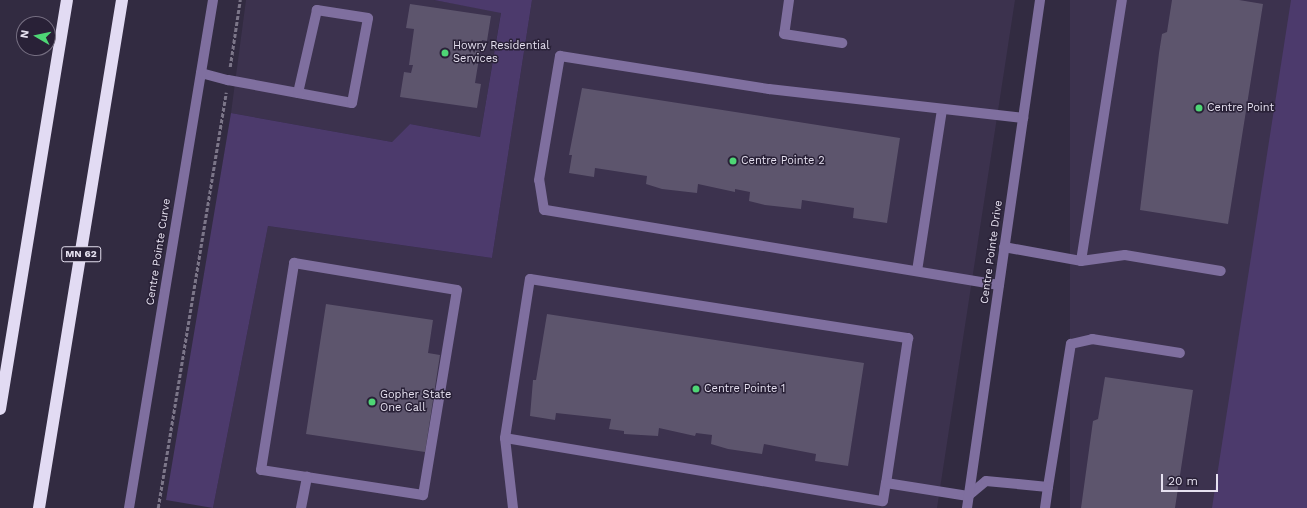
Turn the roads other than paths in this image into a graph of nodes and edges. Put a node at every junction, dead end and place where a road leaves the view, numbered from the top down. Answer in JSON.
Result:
{"nodes":[{"id":1,"x":67,"y":0,"type":"edge"},
{"id":2,"x":122,"y":0,"type":"edge"},
{"id":3,"x":213,"y":0,"type":"edge"},
{"id":4,"x":789,"y":0,"type":"edge"},
{"id":5,"x":1040,"y":0,"type":"edge"},
{"id":6,"x":1122,"y":0,"type":"edge"},
{"id":7,"x":842,"y":43,"type":"dead end"},
{"id":8,"x":201,"y":72,"type":"junction"},
{"id":9,"x":298,"y":93,"type":"junction"},
{"id":10,"x":942,"y":110,"type":"junction"},
{"id":11,"x":1023,"y":118,"type":"junction"},
{"id":12,"x":1004,"y":247,"type":"junction"},
{"id":13,"x":1081,"y":261,"type":"junction"},
{"id":14,"x":1221,"y":270,"type":"dead end"},
{"id":15,"x":917,"y":271,"type":"junction"},
{"id":16,"x":999,"y":285,"type":"junction"},
{"id":17,"x":1180,"y":353,"type":"dead end"},
{"id":18,"x":0,"y":409,"type":"edge"},
{"id":19,"x":504,"y":438,"type":"junction"},
{"id":20,"x":307,"y":477,"type":"junction"},
{"id":21,"x":886,"y":483,"type":"junction"},
{"id":22,"x":1048,"y":487,"type":"junction"},
{"id":23,"x":968,"y":496,"type":"junction"},
{"id":24,"x":39,"y":508,"type":"edge"},
{"id":25,"x":129,"y":508,"type":"edge"},
{"id":26,"x":301,"y":508,"type":"edge"},
{"id":27,"x":513,"y":508,"type":"edge"},
{"id":28,"x":967,"y":508,"type":"edge"},
{"id":29,"x":1045,"y":508,"type":"edge"}],
"edges":[{"from":1,"to":18,"type":"highway"},
{"from":2,"to":24,"type":"highway","number":"MN 62"},
{"from":3,"to":8,"type":"street","name":"Centre Pointe Curve"},
{"from":4,"to":7,"type":"street"},
{"from":5,"to":11,"type":"street","name":"Centre Pointe Drive"},
{"from":6,"to":13,"type":"street"},
{"from":8,"to":9,"type":"street"},
{"from":8,"to":25,"type":"street","name":"Centre Pointe Curve"},
{"from":9,"to":9,"type":"street"},
{"from":10,"to":11,"type":"street"},
{"from":10,"to":15,"type":"street"},
{"from":10,"to":15,"type":"street"},
{"from":11,"to":12,"type":"street","name":"Centre Pointe Drive"},
{"from":12,"to":13,"type":"street"},
{"from":12,"to":16,"type":"street","name":"Centre Pointe Drive"},
{"from":13,"to":14,"type":"street"},
{"from":15,"to":16,"type":"street"},
{"from":16,"to":23,"type":"street","name":"Centre Pointe Drive"},
{"from":17,"to":22,"type":"street"},
{"from":19,"to":21,"type":"street"},
{"from":19,"to":21,"type":"street"},
{"from":19,"to":27,"type":"street"},
{"from":20,"to":20,"type":"street"},
{"from":20,"to":26,"type":"street"},
{"from":21,"to":23,"type":"street"},
{"from":22,"to":23,"type":"street"},
{"from":22,"to":29,"type":"street"},
{"from":23,"to":28,"type":"street","name":"Centre Pointe Drive"}]}
